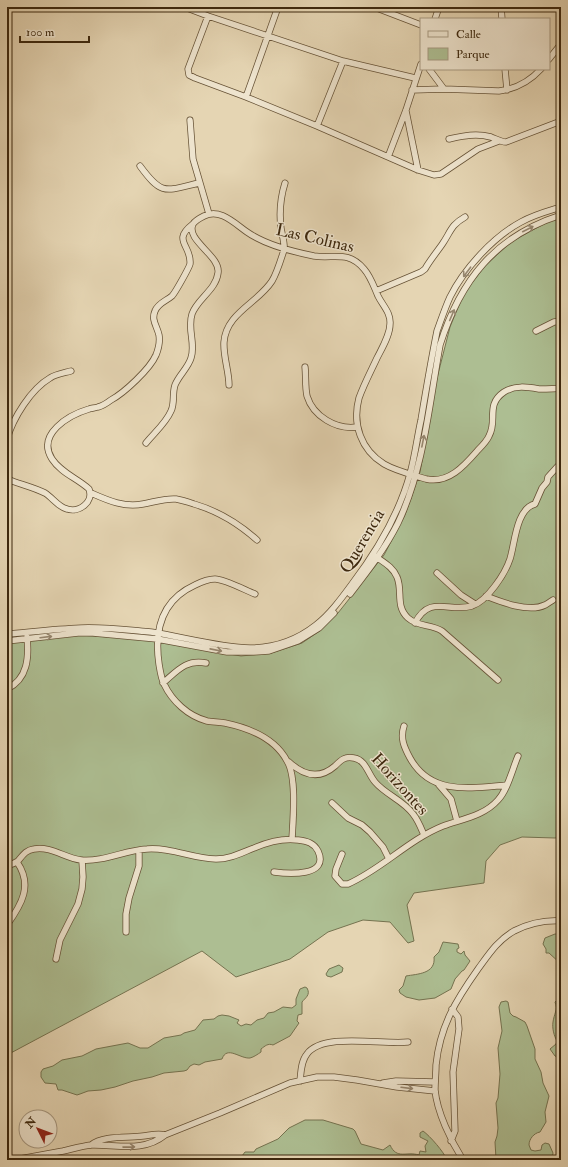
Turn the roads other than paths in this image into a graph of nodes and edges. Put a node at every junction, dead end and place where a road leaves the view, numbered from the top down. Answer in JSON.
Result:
{"nodes":[{"id":1,"x":278,"y":7,"type":"edge"},
{"id":2,"x":374,"y":7,"type":"edge"},
{"id":3,"x":439,"y":7,"type":"edge"},
{"id":4,"x":501,"y":7,"type":"edge"},
{"id":5,"x":187,"y":8,"type":"edge"},
{"id":6,"x":208,"y":16,"type":"junction"},
{"id":7,"x":435,"y":18,"type":"edge"},
{"id":8,"x":502,"y":18,"type":"edge"},
{"id":9,"x":420,"y":25,"type":"edge"},
{"id":10,"x":268,"y":36,"type":"junction"},
{"id":11,"x":561,"y":44,"type":"edge"},
{"id":12,"x":550,"y":58,"type":"edge"},
{"id":13,"x":343,"y":61,"type":"junction"},
{"id":14,"x":420,"y":66,"type":"edge"},
{"id":15,"x":430,"y":70,"type":"edge"},
{"id":16,"x":505,"y":70,"type":"edge"},
{"id":17,"x":540,"y":70,"type":"edge"},
{"id":18,"x":415,"y":78,"type":"junction"},
{"id":19,"x":444,"y":89,"type":"junction"},
{"id":20,"x":412,"y":90,"type":"junction"},
{"id":21,"x":506,"y":90,"type":"junction"},
{"id":22,"x":246,"y":97,"type":"junction"},
{"id":23,"x":406,"y":110,"type":"junction"},
{"id":24,"x":190,"y":120,"type":"dead end"},
{"id":25,"x":561,"y":121,"type":"edge"},
{"id":26,"x":317,"y":126,"type":"junction"},
{"id":27,"x":449,"y":139,"type":"dead end"},
{"id":28,"x":500,"y":141,"type":"junction"},
{"id":29,"x":388,"y":157,"type":"junction"},
{"id":30,"x":140,"y":166,"type":"dead end"},
{"id":31,"x":418,"y":170,"type":"junction"},
{"id":32,"x":285,"y":183,"type":"dead end"},
{"id":33,"x":200,"y":184,"type":"junction"},
{"id":34,"x":561,"y":207,"type":"edge"},
{"id":35,"x":545,"y":212,"type":"junction"},
{"id":36,"x":209,"y":214,"type":"junction"},
{"id":37,"x":561,"y":215,"type":"edge"},
{"id":38,"x":465,"y":217,"type":"dead end"},
{"id":39,"x":549,"y":219,"type":"junction"},
{"id":40,"x":193,"y":224,"type":"junction"},
{"id":41,"x":284,"y":248,"type":"junction"},
{"id":42,"x":376,"y":291,"type":"junction"},
{"id":43,"x":561,"y":321,"type":"edge"},
{"id":44,"x":536,"y":331,"type":"dead end"},
{"id":45,"x":305,"y":367,"type":"dead end"},
{"id":46,"x":71,"y":371,"type":"dead end"},
{"id":47,"x":430,"y":384,"type":"junction"},
{"id":48,"x":229,"y":385,"type":"dead end"},
{"id":49,"x":561,"y":388,"type":"edge"},
{"id":50,"x":356,"y":427,"type":"junction"},
{"id":51,"x":7,"y":439,"type":"edge"},
{"id":52,"x":146,"y":443,"type":"dead end"},
{"id":53,"x":557,"y":467,"type":"dead end"},
{"id":54,"x":413,"y":475,"type":"junction"},
{"id":55,"x":7,"y":479,"type":"edge"},
{"id":56,"x":91,"y":492,"type":"junction"},
{"id":57,"x":257,"y":540,"type":"dead end"},
{"id":58,"x":375,"y":556,"type":"junction"},
{"id":59,"x":437,"y":573,"type":"dead end"},
{"id":60,"x":255,"y":594,"type":"dead end"},
{"id":61,"x":486,"y":596,"type":"junction"},
{"id":62,"x":553,"y":600,"type":"dead end"},
{"id":63,"x":476,"y":604,"type":"junction"},
{"id":64,"x":415,"y":623,"type":"junction"},
{"id":65,"x":27,"y":632,"type":"junction"},
{"id":66,"x":7,"y":634,"type":"edge"},
{"id":67,"x":158,"y":636,"type":"junction"},
{"id":68,"x":28,"y":640,"type":"junction"},
{"id":69,"x":7,"y":641,"type":"edge"},
{"id":70,"x":206,"y":663,"type":"dead end"},
{"id":71,"x":498,"y":680,"type":"dead end"},
{"id":72,"x":163,"y":683,"type":"junction"},
{"id":73,"x":7,"y":689,"type":"edge"},
{"id":74,"x":404,"y":726,"type":"dead end"},
{"id":75,"x":518,"y":756,"type":"dead end"},
{"id":76,"x":288,"y":761,"type":"junction"},
{"id":77,"x":439,"y":785,"type":"junction"},
{"id":78,"x":507,"y":785,"type":"junction"},
{"id":79,"x":332,"y":803,"type":"dead end"},
{"id":80,"x":457,"y":822,"type":"junction"},
{"id":81,"x":424,"y":835,"type":"junction"},
{"id":82,"x":292,"y":839,"type":"junction"},
{"id":83,"x":139,"y":850,"type":"junction"},
{"id":84,"x":342,"y":854,"type":"dead end"},
{"id":85,"x":389,"y":859,"type":"junction"},
{"id":86,"x":82,"y":860,"type":"junction"},
{"id":87,"x":17,"y":862,"type":"junction"},
{"id":88,"x":7,"y":866,"type":"edge"},
{"id":89,"x":274,"y":872,"type":"dead end"},
{"id":90,"x":561,"y":921,"type":"edge"},
{"id":91,"x":7,"y":925,"type":"edge"},
{"id":92,"x":126,"y":932,"type":"dead end"},
{"id":93,"x":56,"y":959,"type":"dead end"},
{"id":94,"x":452,"y":1009,"type":"junction"},
{"id":95,"x":408,"y":1042,"type":"dead end"},
{"id":96,"x":300,"y":1081,"type":"junction"},
{"id":97,"x":435,"y":1082,"type":"junction"},
{"id":98,"x":379,"y":1084,"type":"junction"},
{"id":99,"x":435,"y":1092,"type":"junction"},
{"id":100,"x":165,"y":1135,"type":"junction"},
{"id":101,"x":451,"y":1141,"type":"junction"},
{"id":102,"x":91,"y":1145,"type":"junction"},
{"id":103,"x":14,"y":1160,"type":"edge"},
{"id":104,"x":463,"y":1160,"type":"edge"}],
"edges":[{"from":1,"to":10,"type":"street"},
{"from":2,"to":9,"type":"street"},
{"from":3,"to":7,"type":"street"},
{"from":4,"to":8,"type":"street"},
{"from":5,"to":6,"type":"street"},
{"from":6,"to":10,"type":"street"},
{"from":6,"to":22,"type":"street"},
{"from":10,"to":13,"type":"street"},
{"from":10,"to":22,"type":"street"},
{"from":11,"to":12,"type":"street"},
{"from":13,"to":18,"type":"street"},
{"from":13,"to":26,"type":"street"},
{"from":14,"to":18,"type":"street"},
{"from":15,"to":19,"type":"street"},
{"from":16,"to":21,"type":"street"},
{"from":17,"to":21,"type":"street"},
{"from":18,"to":20,"type":"street"},
{"from":19,"to":20,"type":"street"},
{"from":19,"to":21,"type":"street"},
{"from":20,"to":23,"type":"street"},
{"from":22,"to":26,"type":"street"},
{"from":23,"to":29,"type":"street"},
{"from":23,"to":31,"type":"street"},
{"from":24,"to":33,"type":"street"},
{"from":25,"to":28,"type":"street"},
{"from":26,"to":29,"type":"street"},
{"from":27,"to":28,"type":"street"},
{"from":28,"to":31,"type":"street"},
{"from":29,"to":31,"type":"street"},
{"from":30,"to":33,"type":"street"},
{"from":32,"to":41,"type":"street"},
{"from":33,"to":36,"type":"street"},
{"from":34,"to":35,"type":"street","name":"Querencia"},
{"from":35,"to":39,"type":"street"},
{"from":35,"to":47,"type":"street","name":"Querencia","one_way":true},
{"from":36,"to":40,"type":"street"},
{"from":36,"to":41,"type":"street","name":"Las Colinas"},
{"from":37,"to":39,"type":"street","name":"Querencia"},
{"from":38,"to":42,"type":"street"},
{"from":47,"to":39,"type":"street","name":"Querencia","one_way":true},
{"from":40,"to":52,"type":"street"},
{"from":40,"to":56,"type":"street"},
{"from":41,"to":42,"type":"street","name":"Las Colinas"},
{"from":41,"to":48,"type":"street"},
{"from":42,"to":50,"type":"street","name":"Las Colinas"},
{"from":43,"to":44,"type":"street"},
{"from":45,"to":50,"type":"street"},
{"from":46,"to":51,"type":"street"},
{"from":47,"to":54,"type":"street","name":"Querencia"},
{"from":49,"to":54,"type":"street"},
{"from":50,"to":54,"type":"street"},
{"from":53,"to":61,"type":"street"},
{"from":54,"to":58,"type":"street","name":"Querencia"},
{"from":54,"to":58,"type":"street","name":"Querencia"},
{"from":55,"to":56,"type":"street"},
{"from":56,"to":57,"type":"street"},
{"from":58,"to":64,"type":"street"},
{"from":58,"to":67,"type":"street","name":"Querencia"},
{"from":59,"to":63,"type":"street"},
{"from":60,"to":67,"type":"street"},
{"from":61,"to":62,"type":"street"},
{"from":61,"to":63,"type":"street"},
{"from":63,"to":64,"type":"street"},
{"from":64,"to":71,"type":"street"},
{"from":65,"to":66,"type":"street","name":"Querencia"},
{"from":65,"to":67,"type":"street","name":"Querencia"},
{"from":65,"to":68,"type":"street"},
{"from":68,"to":67,"type":"street","name":"Querencia","one_way":true},
{"from":67,"to":72,"type":"street"},
{"from":68,"to":69,"type":"street","name":"Querencia"},
{"from":68,"to":73,"type":"street"},
{"from":70,"to":72,"type":"street"},
{"from":72,"to":76,"type":"street"},
{"from":74,"to":77,"type":"street"},
{"from":75,"to":78,"type":"street"},
{"from":76,"to":81,"type":"street","name":"Horizontes"},
{"from":76,"to":82,"type":"street"},
{"from":77,"to":78,"type":"street"},
{"from":77,"to":80,"type":"street"},
{"from":78,"to":80,"type":"street"},
{"from":79,"to":85,"type":"street"},
{"from":80,"to":81,"type":"street"},
{"from":81,"to":85,"type":"street"},
{"from":82,"to":83,"type":"street"},
{"from":82,"to":89,"type":"street"},
{"from":83,"to":86,"type":"street"},
{"from":83,"to":92,"type":"street"},
{"from":84,"to":85,"type":"street"},
{"from":86,"to":87,"type":"street"},
{"from":86,"to":93,"type":"street"},
{"from":87,"to":88,"type":"street"},
{"from":87,"to":91,"type":"street"},
{"from":90,"to":94,"type":"street"},
{"from":94,"to":97,"type":"street"},
{"from":94,"to":101,"type":"street"},
{"from":95,"to":96,"type":"street"},
{"from":96,"to":98,"type":"street"},
{"from":96,"to":100,"type":"street"},
{"from":97,"to":98,"type":"street"},
{"from":97,"to":99,"type":"street"},
{"from":98,"to":99,"type":"street","one_way":true},
{"from":99,"to":101,"type":"street"},
{"from":100,"to":102,"type":"street"},
{"from":102,"to":100,"type":"street","one_way":true},
{"from":101,"to":104,"type":"street"},
{"from":102,"to":103,"type":"street"}]}
